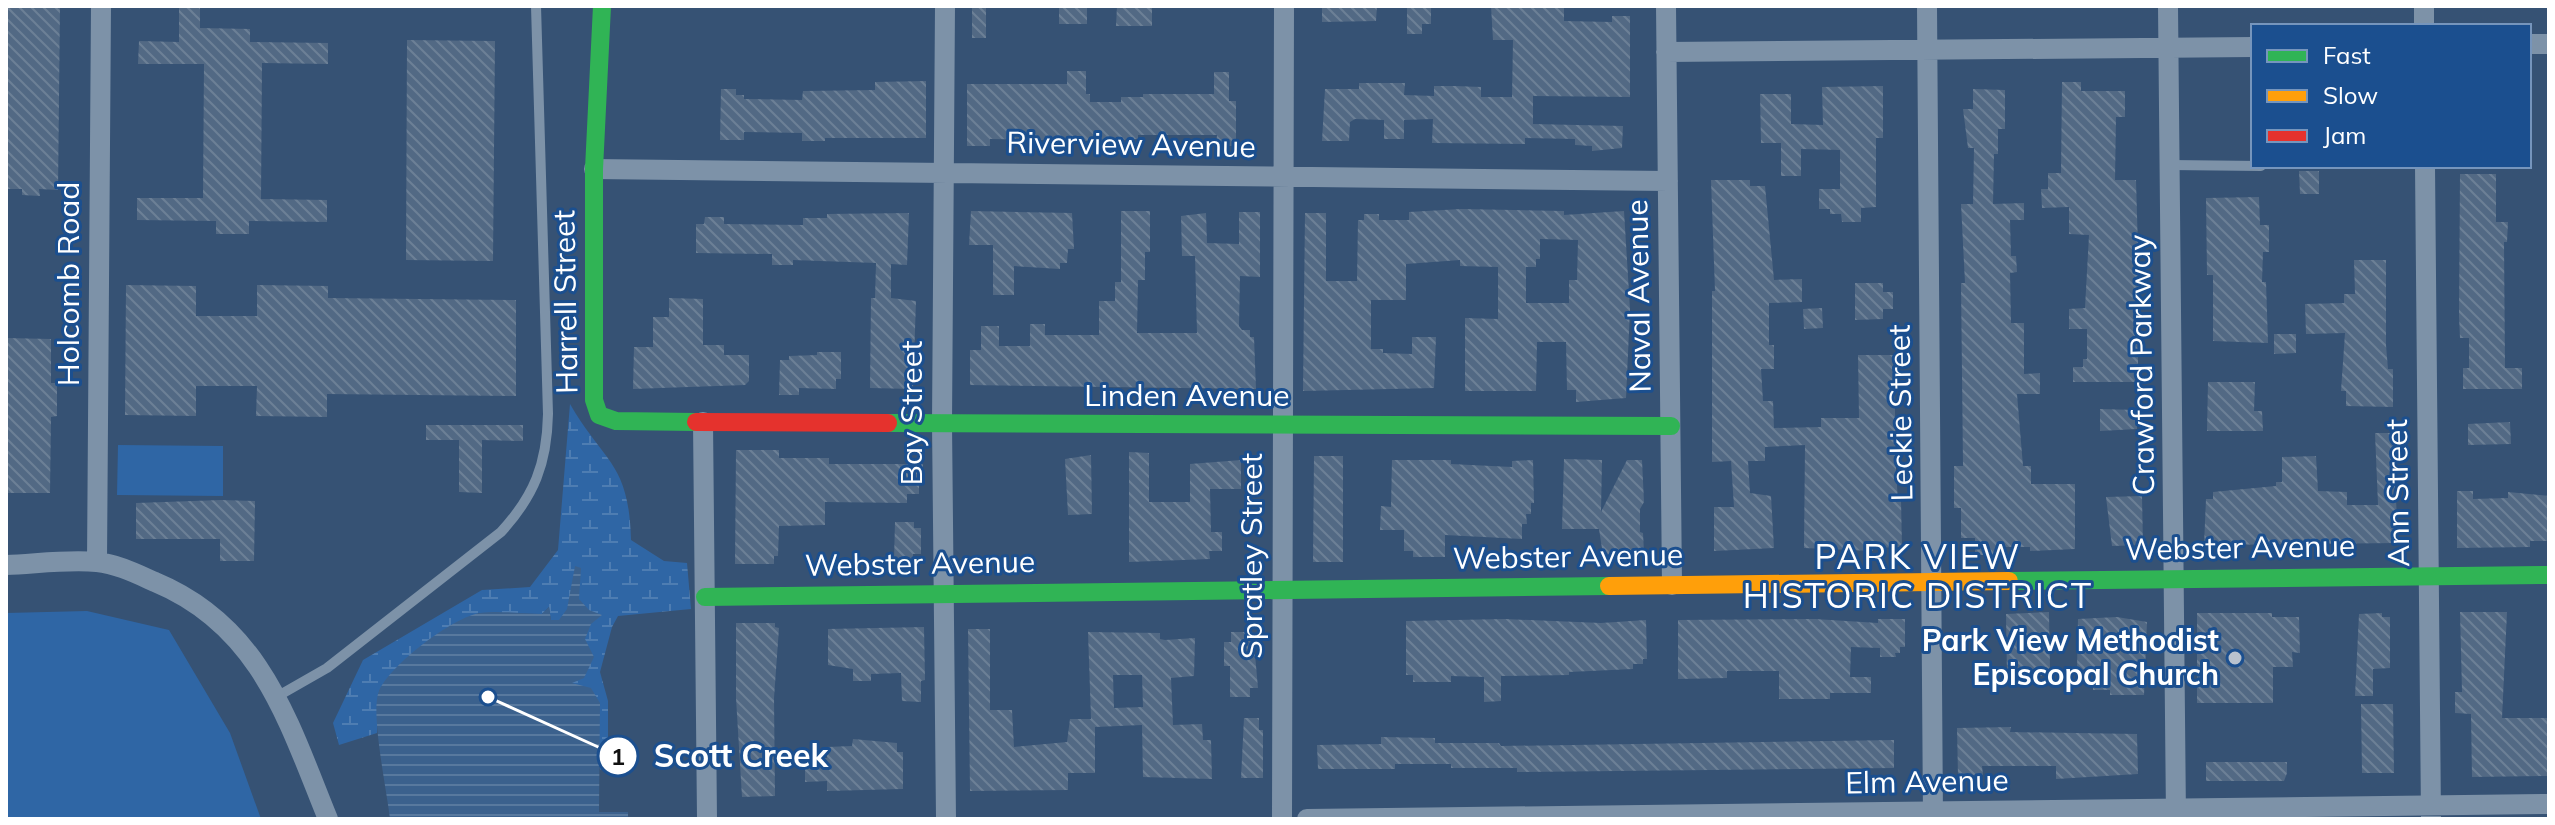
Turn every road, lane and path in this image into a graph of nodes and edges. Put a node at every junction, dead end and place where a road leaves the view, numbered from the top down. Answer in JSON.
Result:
{"nodes":[{"id":1,"x":101,"y":6,"type":"edge"},
{"id":2,"x":536,"y":6,"type":"edge"},
{"id":3,"x":602,"y":6,"type":"edge"},
{"id":4,"x":945,"y":6,"type":"edge"},
{"id":5,"x":1284,"y":6,"type":"edge"},
{"id":6,"x":1666,"y":6,"type":"edge"},
{"id":7,"x":1927,"y":6,"type":"edge"},
{"id":8,"x":2168,"y":6,"type":"edge"},
{"id":9,"x":2251,"y":47,"type":"edge"},
{"id":10,"x":2169,"y":48,"type":"junction"},
{"id":11,"x":1927,"y":50,"type":"junction"},
{"id":12,"x":1666,"y":52,"type":"junction"},
{"id":13,"x":2170,"y":165,"type":"junction"},
{"id":14,"x":2251,"y":166,"type":"edge"},
{"id":15,"x":2425,"y":168,"type":"edge"},
{"id":16,"x":594,"y":169,"type":"junction"},
{"id":17,"x":942,"y":173,"type":"junction"},
{"id":18,"x":1284,"y":177,"type":"junction"},
{"id":19,"x":1668,"y":181,"type":"junction"},
{"id":20,"x":703,"y":422,"type":"junction"},
{"id":21,"x":942,"y":423,"type":"junction"},
{"id":22,"x":1283,"y":424,"type":"junction"},
{"id":23,"x":1671,"y":426,"type":"junction"},
{"id":24,"x":97,"y":562,"type":"junction"},
{"id":25,"x":6,"y":565,"type":"edge"},
{"id":26,"x":2549,"y":575,"type":"edge"},
{"id":27,"x":2429,"y":576,"type":"junction"},
{"id":28,"x":2174,"y":579,"type":"junction"},
{"id":29,"x":1933,"y":581,"type":"junction"},
{"id":30,"x":1672,"y":585,"type":"junction"},
{"id":31,"x":1282,"y":590,"type":"junction"},
{"id":32,"x":942,"y":594,"type":"junction"},
{"id":33,"x":705,"y":597,"type":"junction"},
{"id":34,"x":278,"y":696,"type":"junction"},
{"id":35,"x":2549,"y":804,"type":"edge"},
{"id":36,"x":2431,"y":812,"type":"edge"},
{"id":37,"x":2176,"y":813,"type":"edge"},
{"id":38,"x":1933,"y":815,"type":"edge"},
{"id":39,"x":328,"y":819,"type":"edge"},
{"id":40,"x":707,"y":819,"type":"edge"},
{"id":41,"x":946,"y":819,"type":"edge"},
{"id":42,"x":1282,"y":819,"type":"edge"},
{"id":43,"x":1307,"y":819,"type":"edge"}],
"edges":[{"from":1,"to":24,"type":"street","name":"Holcomb Road"},
{"from":2,"to":34,"type":"lane"},
{"from":3,"to":16,"type":"street"},
{"from":4,"to":17,"type":"street","name":"Bay Street"},
{"from":5,"to":18,"type":"street","name":"Spratley Street"},
{"from":6,"to":12,"type":"street","name":"Naval Avenue"},
{"from":7,"to":11,"type":"street","name":"Leckie Street"},
{"from":8,"to":10,"type":"street","name":"Crawford Parkway"},
{"from":9,"to":10,"type":"street"},
{"from":10,"to":11,"type":"street"},
{"from":10,"to":13,"type":"street","name":"Crawford Parkway"},
{"from":11,"to":12,"type":"street"},
{"from":11,"to":29,"type":"street","name":"Leckie Street"},
{"from":12,"to":19,"type":"street","name":"Naval Avenue"},
{"from":13,"to":14,"type":"lane"},
{"from":13,"to":28,"type":"street","name":"Crawford Parkway"},
{"from":15,"to":27,"type":"street","name":"Ann Street"},
{"from":16,"to":17,"type":"street","name":"Riverview Avenue"},
{"from":16,"to":20,"type":"street","name":"Harrell Street"},
{"from":17,"to":18,"type":"street","name":"Riverview Avenue"},
{"from":17,"to":21,"type":"street","name":"Bay Street"},
{"from":18,"to":19,"type":"street","name":"Riverview Avenue"},
{"from":18,"to":22,"type":"street","name":"Spratley Street"},
{"from":19,"to":23,"type":"street","name":"Naval Avenue"},
{"from":20,"to":21,"type":"street","name":"Linden Avenue"},
{"from":20,"to":33,"type":"street"},
{"from":21,"to":22,"type":"street","name":"Linden Avenue"},
{"from":21,"to":32,"type":"street","name":"Bay Street"},
{"from":22,"to":23,"type":"street","name":"Linden Avenue"},
{"from":22,"to":31,"type":"street","name":"Spratley Street"},
{"from":23,"to":30,"type":"street","name":"Naval Avenue"},
{"from":24,"to":25,"type":"street"},
{"from":24,"to":34,"type":"street"},
{"from":26,"to":27,"type":"street","name":"Webster Avenue"},
{"from":27,"to":28,"type":"street","name":"Webster Avenue"},
{"from":27,"to":36,"type":"street","name":"Ann Street"},
{"from":28,"to":29,"type":"street","name":"Webster Avenue"},
{"from":28,"to":37,"type":"street","name":"Crawford Parkway"},
{"from":29,"to":30,"type":"street","name":"Webster Avenue"},
{"from":29,"to":38,"type":"street","name":"Leckie Street"},
{"from":30,"to":31,"type":"street","name":"Webster Avenue"},
{"from":31,"to":32,"type":"street","name":"Webster Avenue"},
{"from":31,"to":42,"type":"street","name":"Spratley Street"},
{"from":32,"to":33,"type":"street","name":"Webster Avenue"},
{"from":32,"to":41,"type":"street","name":"Bay Street"},
{"from":33,"to":40,"type":"street"},
{"from":34,"to":39,"type":"street"},
{"from":35,"to":36,"type":"street","name":"Elm Avenue"},
{"from":36,"to":37,"type":"street","name":"Elm Avenue"},
{"from":37,"to":38,"type":"street","name":"Elm Avenue"},
{"from":38,"to":43,"type":"street","name":"Elm Avenue"}]}
